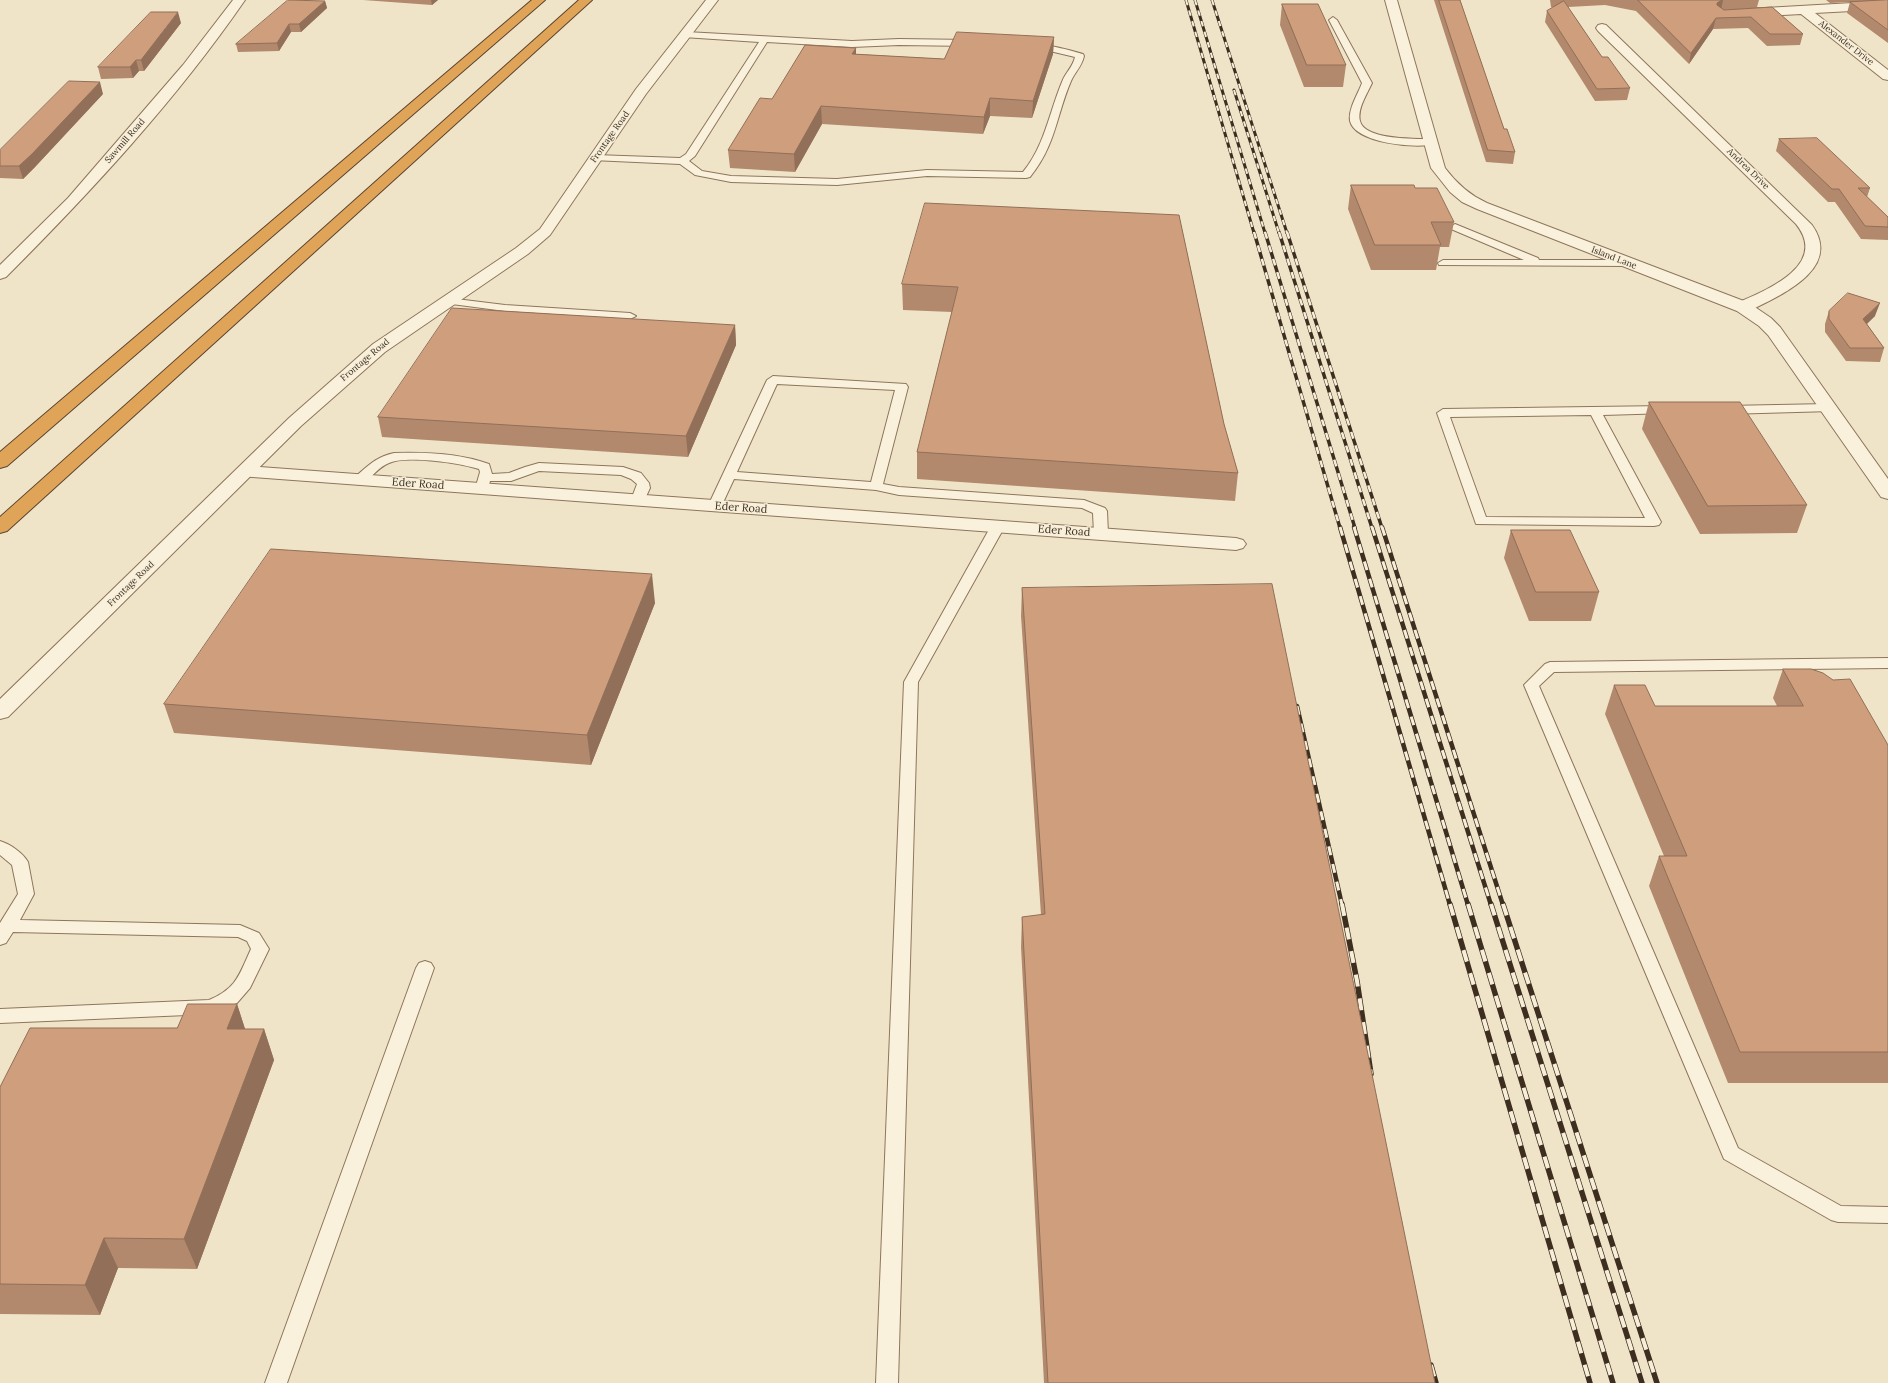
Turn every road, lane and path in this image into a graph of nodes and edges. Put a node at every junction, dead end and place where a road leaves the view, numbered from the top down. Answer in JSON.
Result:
{"nodes":[{"id":1,"x":239,"y":0,"type":"edge"},
{"id":2,"x":539,"y":0,"type":"edge"},
{"id":3,"x":586,"y":0,"type":"edge"},
{"id":4,"x":712,"y":0,"type":"edge"},
{"id":5,"x":1391,"y":0,"type":"edge"},
{"id":6,"x":1888,"y":5,"type":"edge"},
{"id":7,"x":1804,"y":10,"type":"junction"},
{"id":8,"x":1736,"y":14,"type":"edge"},
{"id":9,"x":1333,"y":20,"type":"dead end"},
{"id":10,"x":1602,"y":28,"type":"dead end"},
{"id":11,"x":686,"y":35,"type":"junction"},
{"id":12,"x":765,"y":39,"type":"junction"},
{"id":13,"x":980,"y":44,"type":"edge"},
{"id":14,"x":1024,"y":47,"type":"edge"},
{"id":15,"x":1888,"y":76,"type":"edge"},
{"id":16,"x":1431,"y":142,"type":"junction"},
{"id":17,"x":595,"y":158,"type":"junction"},
{"id":18,"x":682,"y":161,"type":"junction"},
{"id":19,"x":1455,"y":227,"type":"dead end"},
{"id":20,"x":1540,"y":263,"type":"junction"},
{"id":21,"x":1627,"y":263,"type":"junction"},
{"id":22,"x":1443,"y":264,"type":"dead end"},
{"id":23,"x":0,"y":274,"type":"edge"},
{"id":24,"x":448,"y":301,"type":"junction"},
{"id":25,"x":1743,"y":307,"type":"junction"},
{"id":26,"x":630,"y":316,"type":"dead end"},
{"id":27,"x":1828,"y":408,"type":"junction"},
{"id":28,"x":1682,"y":410,"type":"edge"},
{"id":29,"x":1713,"y":410,"type":"edge"},
{"id":30,"x":1595,"y":411,"type":"junction"},
{"id":31,"x":0,"y":462,"type":"edge"},
{"id":32,"x":246,"y":472,"type":"junction"},
{"id":33,"x":730,"y":475,"type":"junction"},
{"id":34,"x":360,"y":480,"type":"junction"},
{"id":35,"x":483,"y":483,"type":"junction"},
{"id":36,"x":876,"y":486,"type":"junction"},
{"id":37,"x":1888,"y":493,"type":"edge"},
{"id":38,"x":638,"y":500,"type":"junction"},
{"id":39,"x":715,"y":506,"type":"junction"},
{"id":40,"x":998,"y":526,"type":"junction"},
{"id":41,"x":0,"y":527,"type":"edge"},
{"id":42,"x":1101,"y":534,"type":"junction"},
{"id":43,"x":1236,"y":544,"type":"dead end"},
{"id":44,"x":1888,"y":663,"type":"edge"},
{"id":45,"x":0,"y":712,"type":"edge"},
{"id":46,"x":0,"y":847,"type":"edge"},
{"id":47,"x":4,"y":932,"type":"edge"},
{"id":48,"x":425,"y":968,"type":"dead end"},
{"id":49,"x":0,"y":1016,"type":"edge"},
{"id":50,"x":1888,"y":1215,"type":"edge"},
{"id":51,"x":276,"y":1383,"type":"edge"},
{"id":52,"x":887,"y":1383,"type":"edge"}],
"edges":[{"from":1,"to":23,"type":"street","name":"Sawmill Road"},
{"from":2,"to":31,"type":"highway"},
{"from":3,"to":41,"type":"highway"},
{"from":4,"to":11,"type":"street","name":"Frontage Road"},
{"from":5,"to":16,"type":"street","name":"Island Lane"},
{"from":6,"to":7,"type":"street"},
{"from":7,"to":8,"type":"street"},
{"from":7,"to":15,"type":"street","name":"Alexander Drive"},
{"from":9,"to":16,"type":"lane"},
{"from":10,"to":25,"type":"street","name":"Andrea Drive"},
{"from":11,"to":12,"type":"lane"},
{"from":11,"to":17,"type":"street","name":"Frontage Road"},
{"from":12,"to":13,"type":"lane"},
{"from":12,"to":18,"type":"lane"},
{"from":14,"to":18,"type":"lane"},
{"from":16,"to":21,"type":"street","name":"Island Lane"},
{"from":17,"to":18,"type":"lane"},
{"from":17,"to":24,"type":"street","name":"Frontage Road"},
{"from":19,"to":20,"type":"lane"},
{"from":20,"to":21,"type":"lane"},
{"from":20,"to":22,"type":"lane"},
{"from":21,"to":25,"type":"street","name":"Island Lane"},
{"from":24,"to":26,"type":"lane"},
{"from":24,"to":32,"type":"street","name":"Frontage Road"},
{"from":25,"to":27,"type":"street","name":"Island Lane"},
{"from":27,"to":29,"type":"lane"},
{"from":27,"to":37,"type":"street","name":"Island Lane"},
{"from":28,"to":30,"type":"lane"},
{"from":30,"to":30,"type":"lane"},
{"from":32,"to":34,"type":"street","name":"Eder Road"},
{"from":32,"to":45,"type":"street","name":"Frontage Road"},
{"from":33,"to":36,"type":"lane"},
{"from":33,"to":36,"type":"lane"},
{"from":33,"to":39,"type":"lane"},
{"from":34,"to":35,"type":"street","name":"Eder Road"},
{"from":34,"to":35,"type":"lane"},
{"from":35,"to":38,"type":"street","name":"Eder Road"},
{"from":35,"to":38,"type":"lane"},
{"from":36,"to":42,"type":"lane"},
{"from":38,"to":39,"type":"street","name":"Eder Road"},
{"from":39,"to":40,"type":"street","name":"Eder Road"},
{"from":40,"to":42,"type":"street","name":"Eder Road"},
{"from":40,"to":52,"type":"lane"},
{"from":42,"to":43,"type":"street","name":"Eder Road"},
{"from":44,"to":50,"type":"lane"},
{"from":46,"to":47,"type":"lane"},
{"from":47,"to":49,"type":"lane"},
{"from":48,"to":51,"type":"lane"}]}
